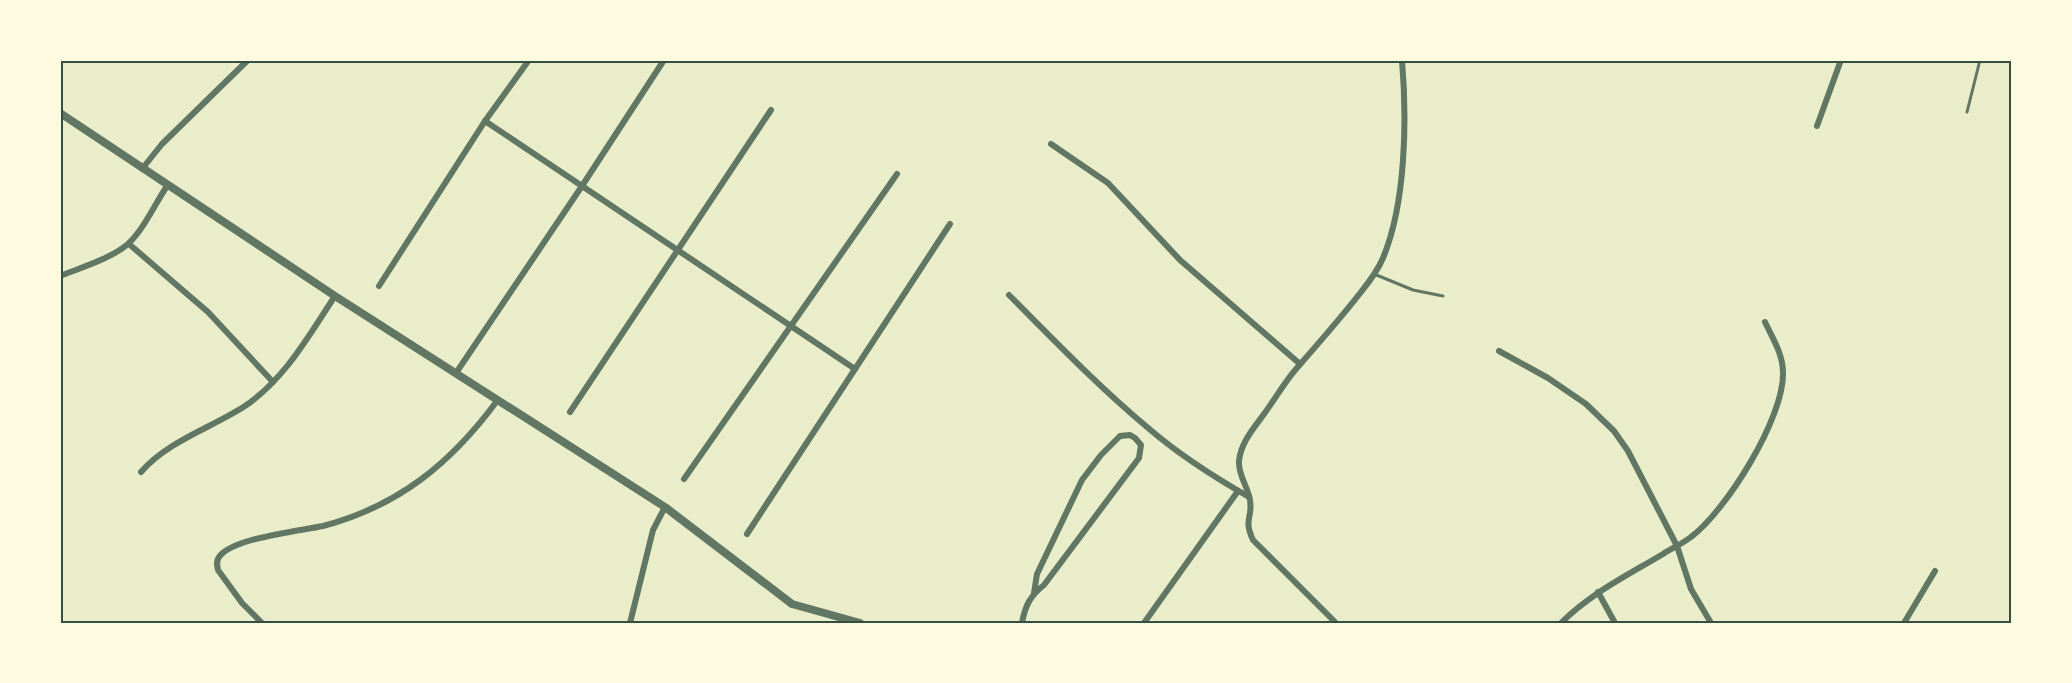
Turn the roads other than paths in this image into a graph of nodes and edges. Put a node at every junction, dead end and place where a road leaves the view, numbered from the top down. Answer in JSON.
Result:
{"nodes":[{"id":1,"x":248,"y":60,"type":"edge"},
{"id":2,"x":529,"y":60,"type":"edge"},
{"id":3,"x":664,"y":60,"type":"edge"},
{"id":4,"x":1402,"y":60,"type":"edge"},
{"id":5,"x":1841,"y":60,"type":"edge"},
{"id":6,"x":1980,"y":60,"type":"edge"},
{"id":7,"x":771,"y":110,"type":"dead end"},
{"id":8,"x":1966,"y":112,"type":"dead end"},
{"id":9,"x":60,"y":113,"type":"edge"},
{"id":10,"x":485,"y":121,"type":"junction"},
{"id":11,"x":1817,"y":126,"type":"dead end"},
{"id":12,"x":1051,"y":144,"type":"dead end"},
{"id":13,"x":142,"y":170,"type":"junction"},
{"id":14,"x":897,"y":174,"type":"dead end"},
{"id":15,"x":167,"y":186,"type":"junction"},
{"id":16,"x":582,"y":186,"type":"junction"},
{"id":17,"x":950,"y":224,"type":"dead end"},
{"id":18,"x":129,"y":244,"type":"junction"},
{"id":19,"x":678,"y":250,"type":"junction"},
{"id":20,"x":1374,"y":274,"type":"junction"},
{"id":21,"x":60,"y":276,"type":"edge"},
{"id":22,"x":379,"y":286,"type":"dead end"},
{"id":23,"x":1009,"y":295,"type":"dead end"},
{"id":24,"x":335,"y":296,"type":"junction"},
{"id":25,"x":1443,"y":296,"type":"dead end"},
{"id":26,"x":1765,"y":322,"type":"dead end"},
{"id":27,"x":791,"y":325,"type":"junction"},
{"id":28,"x":1499,"y":351,"type":"dead end"},
{"id":29,"x":1300,"y":364,"type":"junction"},
{"id":30,"x":855,"y":369,"type":"junction"},
{"id":31,"x":456,"y":374,"type":"junction"},
{"id":32,"x":273,"y":381,"type":"junction"},
{"id":33,"x":497,"y":401,"type":"junction"},
{"id":34,"x":570,"y":412,"type":"dead end"},
{"id":35,"x":141,"y":472,"type":"dead end"},
{"id":36,"x":684,"y":479,"type":"dead end"},
{"id":37,"x":1238,"y":491,"type":"junction"},
{"id":38,"x":1249,"y":497,"type":"junction"},
{"id":39,"x":665,"y":507,"type":"junction"},
{"id":40,"x":747,"y":534,"type":"dead end"},
{"id":41,"x":1677,"y":546,"type":"junction"},
{"id":42,"x":1935,"y":571,"type":"dead end"},
{"id":43,"x":1598,"y":592,"type":"junction"},
{"id":44,"x":1034,"y":593,"type":"junction"},
{"id":45,"x":262,"y":623,"type":"edge"},
{"id":46,"x":630,"y":623,"type":"edge"},
{"id":47,"x":860,"y":623,"type":"edge"},
{"id":48,"x":1022,"y":623,"type":"edge"},
{"id":49,"x":1144,"y":623,"type":"edge"},
{"id":50,"x":1336,"y":623,"type":"edge"},
{"id":51,"x":1561,"y":623,"type":"edge"},
{"id":52,"x":1615,"y":623,"type":"edge"},
{"id":53,"x":1710,"y":623,"type":"edge"},
{"id":54,"x":1904,"y":623,"type":"edge"}],
"edges":[{"from":1,"to":13,"type":"street"},
{"from":2,"to":10,"type":"street"},
{"from":3,"to":16,"type":"street"},
{"from":4,"to":20,"type":"street"},
{"from":5,"to":11,"type":"street"},
{"from":6,"to":8,"type":"lane"},
{"from":7,"to":19,"type":"street"},
{"from":9,"to":13,"type":"street"},
{"from":10,"to":16,"type":"street"},
{"from":10,"to":22,"type":"street"},
{"from":12,"to":29,"type":"street"},
{"from":13,"to":15,"type":"street"},
{"from":14,"to":27,"type":"street"},
{"from":15,"to":18,"type":"street"},
{"from":15,"to":24,"type":"street"},
{"from":16,"to":19,"type":"street"},
{"from":16,"to":31,"type":"street"},
{"from":17,"to":30,"type":"street"},
{"from":18,"to":21,"type":"street"},
{"from":18,"to":32,"type":"street"},
{"from":19,"to":27,"type":"street"},
{"from":19,"to":34,"type":"street"},
{"from":20,"to":25,"type":"lane"},
{"from":20,"to":29,"type":"street"},
{"from":23,"to":37,"type":"street"},
{"from":24,"to":31,"type":"street"},
{"from":24,"to":32,"type":"street"},
{"from":26,"to":41,"type":"street"},
{"from":27,"to":30,"type":"street"},
{"from":27,"to":36,"type":"street"},
{"from":28,"to":41,"type":"street"},
{"from":29,"to":38,"type":"street"},
{"from":30,"to":40,"type":"street"},
{"from":31,"to":33,"type":"street"},
{"from":32,"to":35,"type":"street"},
{"from":33,"to":39,"type":"street"},
{"from":33,"to":45,"type":"street"},
{"from":37,"to":38,"type":"street"},
{"from":37,"to":49,"type":"street"},
{"from":38,"to":50,"type":"street"},
{"from":39,"to":46,"type":"street"},
{"from":39,"to":47,"type":"street"},
{"from":41,"to":43,"type":"street"},
{"from":41,"to":53,"type":"street"},
{"from":42,"to":54,"type":"street"},
{"from":43,"to":51,"type":"street"},
{"from":43,"to":52,"type":"street"},
{"from":44,"to":44,"type":"street"},
{"from":44,"to":48,"type":"street"}]}
